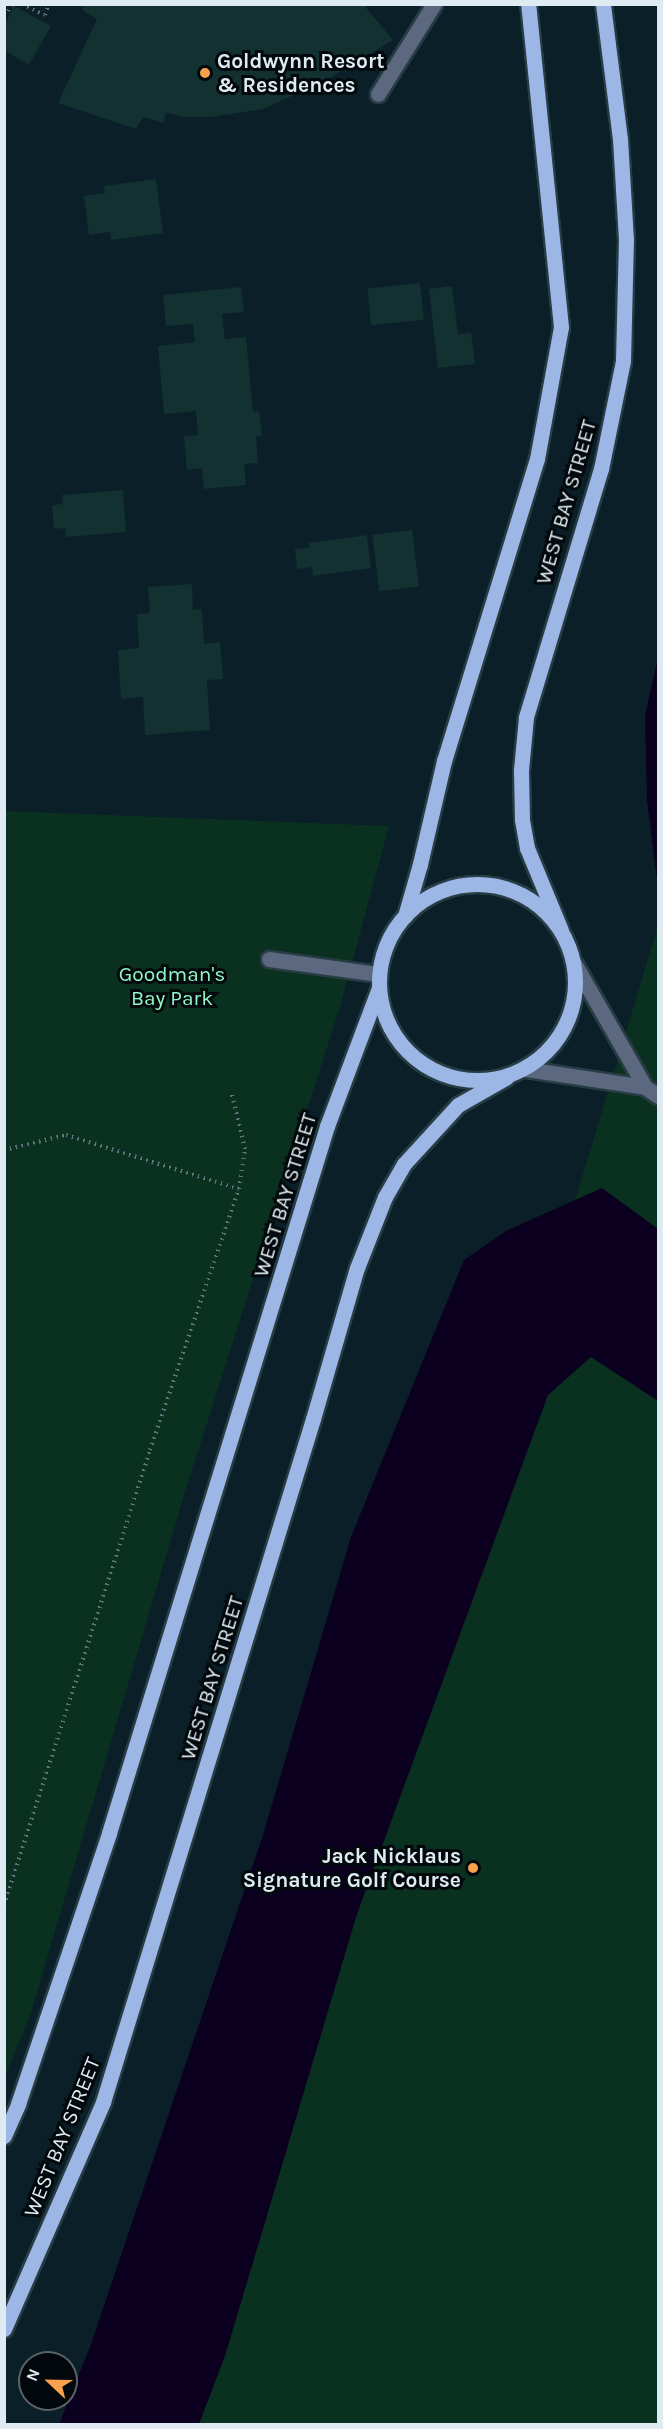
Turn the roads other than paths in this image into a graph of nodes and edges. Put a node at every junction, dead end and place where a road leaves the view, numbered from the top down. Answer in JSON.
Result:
{"nodes":[{"id":1,"x":434,"y":4,"type":"edge"},
{"id":2,"x":528,"y":4,"type":"edge"},
{"id":3,"x":603,"y":4,"type":"edge"},
{"id":4,"x":378,"y":94,"type":"dead end"},
{"id":5,"x":405,"y":916,"type":"junction"},
{"id":6,"x":561,"y":930,"type":"junction"},
{"id":7,"x":269,"y":959,"type":"dead end"},
{"id":8,"x":574,"y":963,"type":"junction"},
{"id":9,"x":379,"y":981,"type":"junction"},
{"id":10,"x":526,"y":1069,"type":"junction"},
{"id":11,"x":507,"y":1077,"type":"junction"},
{"id":12,"x":645,"y":1086,"type":"junction"},
{"id":13,"x":658,"y":1096,"type":"edge"},
{"id":14,"x":4,"y":2136,"type":"edge"},
{"id":15,"x":4,"y":2329,"type":"edge"}],
"edges":[{"from":1,"to":4,"type":"street"},
{"from":2,"to":5,"type":"main road","name":"WEST BAY STREET"},
{"from":3,"to":6,"type":"main road","name":"WEST BAY STREET"},
{"from":5,"to":6,"type":"main road"},
{"from":5,"to":9,"type":"main road"},
{"from":6,"to":8,"type":"main road"},
{"from":7,"to":9,"type":"street"},
{"from":8,"to":10,"type":"main road"},
{"from":8,"to":12,"type":"street"},
{"from":9,"to":11,"type":"main road"},
{"from":9,"to":14,"type":"main road","name":"WEST BAY STREET"},
{"from":10,"to":11,"type":"main road"},
{"from":10,"to":12,"type":"street"},
{"from":11,"to":15,"type":"main road","name":"WEST BAY STREET"},
{"from":12,"to":13,"type":"street"}]}
